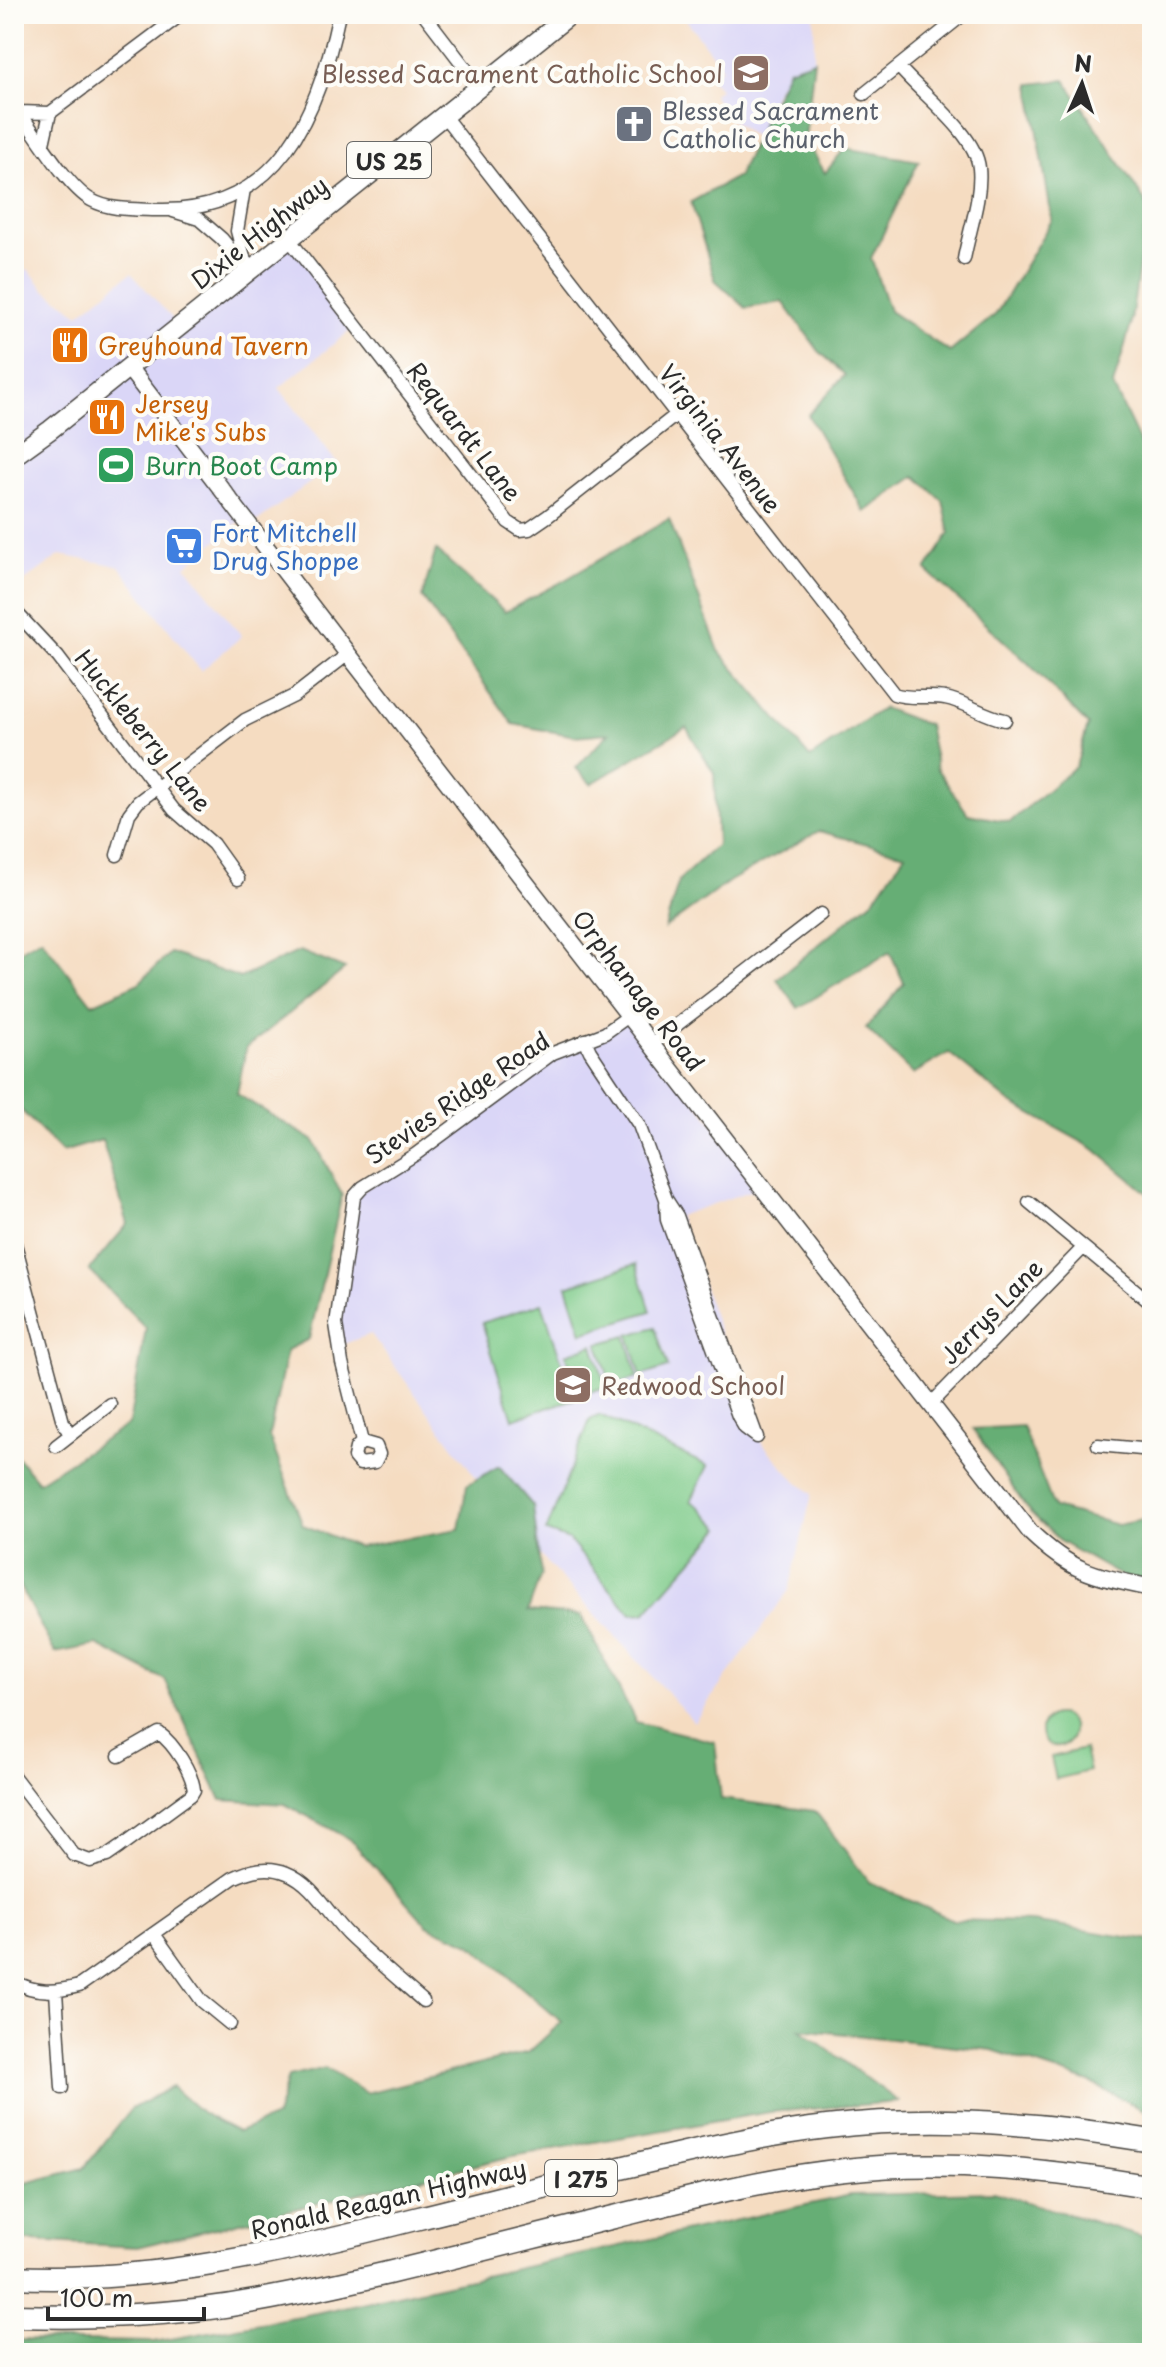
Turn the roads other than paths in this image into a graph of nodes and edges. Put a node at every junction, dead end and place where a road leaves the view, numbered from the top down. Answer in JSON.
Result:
{"nodes":[{"id":1,"x":182,"y":14,"type":"edge"},
{"id":2,"x":339,"y":14,"type":"edge"},
{"id":3,"x":424,"y":14,"type":"edge"},
{"id":4,"x":571,"y":14,"type":"edge"},
{"id":5,"x":939,"y":14,"type":"edge"},
{"id":6,"x":964,"y":14,"type":"edge"},
{"id":7,"x":947,"y":26,"type":"junction"},
{"id":8,"x":899,"y":67,"type":"junction"},
{"id":9,"x":480,"y":87,"type":"junction"},
{"id":10,"x":864,"y":94,"type":"dead end"},
{"id":11,"x":17,"y":109,"type":"edge"},
{"id":12,"x":50,"y":113,"type":"junction"},
{"id":13,"x":444,"y":116,"type":"junction"},
{"id":14,"x":43,"y":144,"type":"junction"},
{"id":15,"x":244,"y":189,"type":"junction"},
{"id":16,"x":170,"y":210,"type":"junction"},
{"id":17,"x":289,"y":239,"type":"junction"},
{"id":18,"x":964,"y":259,"type":"dead end"},
{"id":19,"x":248,"y":271,"type":"junction"},
{"id":20,"x":128,"y":367,"type":"junction"},
{"id":21,"x":676,"y":415,"type":"junction"},
{"id":22,"x":14,"y":456,"type":"edge"},
{"id":23,"x":14,"y":610,"type":"edge"},
{"id":24,"x":348,"y":654,"type":"junction"},
{"id":25,"x":1005,"y":720,"type":"dead end"},
{"id":26,"x":156,"y":786,"type":"junction"},
{"id":27,"x":117,"y":855,"type":"dead end"},
{"id":28,"x":238,"y":879,"type":"dead end"},
{"id":29,"x":821,"y":914,"type":"dead end"},
{"id":30,"x":630,"y":1015,"type":"junction"},
{"id":31,"x":585,"y":1040,"type":"junction"},
{"id":32,"x":652,"y":1044,"type":"junction"},
{"id":33,"x":666,"y":1199,"type":"junction"},
{"id":34,"x":1029,"y":1202,"type":"dead end"},
{"id":35,"x":14,"y":1240,"type":"edge"},
{"id":36,"x":1083,"y":1248,"type":"junction"},
{"id":37,"x":1152,"y":1304,"type":"edge"},
{"id":38,"x":110,"y":1404,"type":"dead end"},
{"id":39,"x":930,"y":1405,"type":"junction"},
{"id":40,"x":69,"y":1433,"type":"junction"},
{"id":41,"x":362,"y":1442,"type":"dead end"},
{"id":42,"x":1098,"y":1445,"type":"dead end"},
{"id":43,"x":56,"y":1446,"type":"dead end"},
{"id":44,"x":1152,"y":1450,"type":"edge"},
{"id":45,"x":1152,"y":1588,"type":"edge"},
{"id":46,"x":119,"y":1756,"type":"dead end"},
{"id":47,"x":14,"y":1777,"type":"edge"},
{"id":48,"x":154,"y":1934,"type":"junction"},
{"id":49,"x":14,"y":1981,"type":"edge"},
{"id":50,"x":56,"y":1991,"type":"junction"},
{"id":51,"x":423,"y":2001,"type":"dead end"},
{"id":52,"x":230,"y":2024,"type":"dead end"},
{"id":53,"x":62,"y":2088,"type":"dead end"},
{"id":54,"x":1152,"y":2141,"type":"edge"},
{"id":55,"x":1152,"y":2187,"type":"edge"},
{"id":56,"x":14,"y":2277,"type":"edge"},
{"id":57,"x":14,"y":2316,"type":"edge"}],
"edges":[{"from":1,"to":12,"type":"street"},
{"from":2,"to":15,"type":"street"},
{"from":3,"to":9,"type":"street"},
{"from":4,"to":9,"type":"main road","name":"Dixie Highway","number":"US 25"},
{"from":5,"to":7,"type":"street"},
{"from":6,"to":7,"type":"street"},
{"from":7,"to":8,"type":"street"},
{"from":8,"to":10,"type":"street"},
{"from":8,"to":18,"type":"street"},
{"from":9,"to":13,"type":"main road","name":"Dixie Highway","number":"US 25"},
{"from":11,"to":12,"type":"street"},
{"from":11,"to":14,"type":"street"},
{"from":12,"to":14,"type":"street"},
{"from":13,"to":17,"type":"main road","name":"Dixie Highway","number":"US 25"},
{"from":13,"to":21,"type":"street","name":"Virginia Avenue"},
{"from":14,"to":16,"type":"street"},
{"from":15,"to":16,"type":"street"},
{"from":15,"to":19,"type":"street"},
{"from":16,"to":19,"type":"street"},
{"from":17,"to":19,"type":"main road","name":"Dixie Highway","number":"US 25"},
{"from":17,"to":21,"type":"street","name":"Requardt Lane"},
{"from":19,"to":20,"type":"main road","name":"Dixie Highway","number":"US 25"},
{"from":20,"to":22,"type":"main road","name":"Dixie Highway","number":"US 25"},
{"from":20,"to":24,"type":"main road","name":"Orphanage Road"},
{"from":21,"to":25,"type":"street","name":"Virginia Avenue"},
{"from":23,"to":26,"type":"street","name":"Huckleberry Lane"},
{"from":24,"to":26,"type":"street"},
{"from":24,"to":30,"type":"main road","name":"Orphanage Road"},
{"from":26,"to":27,"type":"street"},
{"from":26,"to":28,"type":"street","name":"Huckleberry Lane"},
{"from":29,"to":32,"type":"street"},
{"from":30,"to":31,"type":"street","name":"Stevies Ridge Road"},
{"from":30,"to":32,"type":"main road","name":"Orphanage Road"},
{"from":31,"to":33,"type":"street"},
{"from":31,"to":41,"type":"street","name":"Stevies Ridge Road"},
{"from":32,"to":39,"type":"main road","name":"Orphanage Road"},
{"from":33,"to":33,"type":"street"},
{"from":34,"to":36,"type":"street"},
{"from":35,"to":40,"type":"street"},
{"from":36,"to":37,"type":"street"},
{"from":36,"to":39,"type":"street","name":"Jerrys Lane"},
{"from":38,"to":40,"type":"street"},
{"from":39,"to":45,"type":"main road","name":"Orphanage Road"},
{"from":40,"to":43,"type":"street"},
{"from":42,"to":44,"type":"street"},
{"from":46,"to":47,"type":"street"},
{"from":48,"to":50,"type":"street"},
{"from":48,"to":51,"type":"street"},
{"from":48,"to":52,"type":"street"},
{"from":49,"to":50,"type":"street"},
{"from":50,"to":53,"type":"street"},
{"from":54,"to":56,"type":"highway","name":"Ronald Reagan Highway","number":"I 275"},
{"from":55,"to":57,"type":"highway","number":"I 275"}]}
